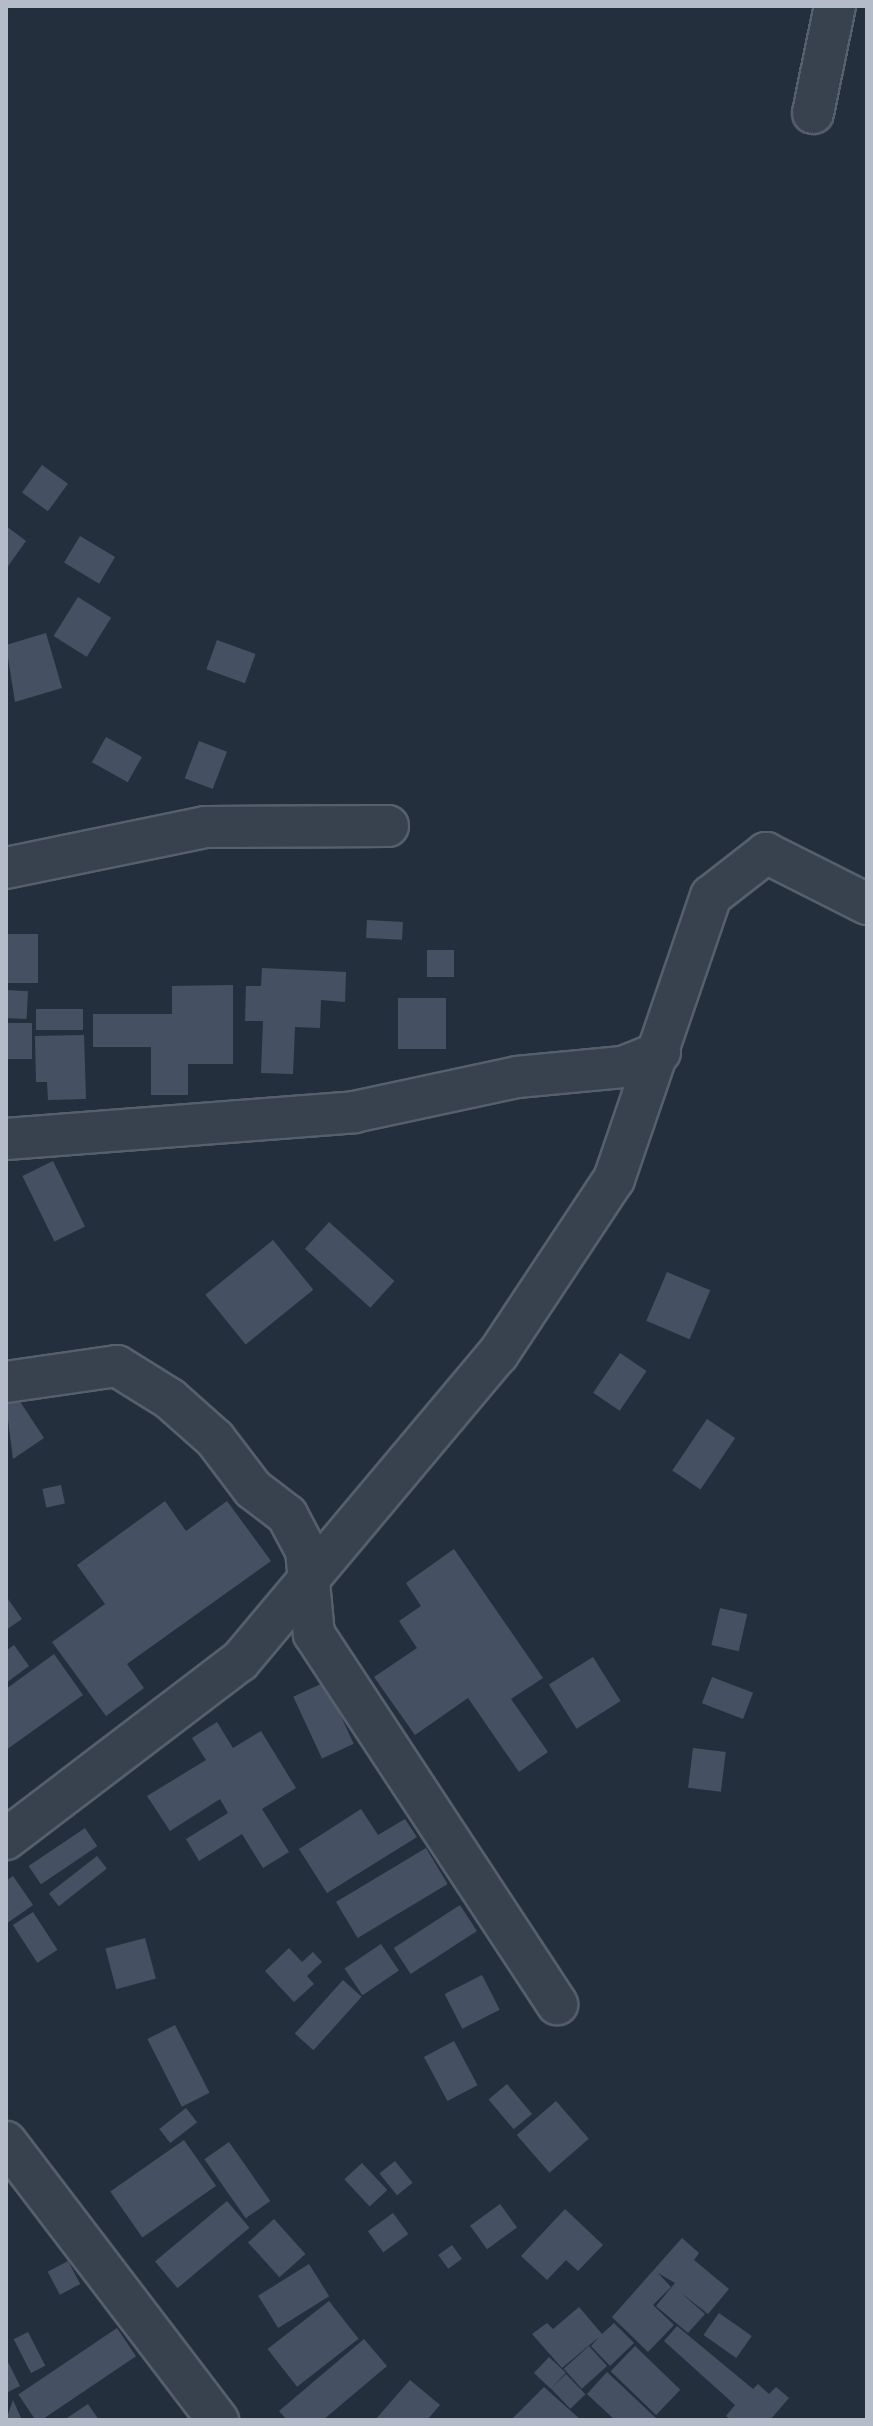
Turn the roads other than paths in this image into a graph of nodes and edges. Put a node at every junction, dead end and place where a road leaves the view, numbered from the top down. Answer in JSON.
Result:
{"nodes":[{"id":1,"x":835,"y":6,"type":"edge"},
{"id":2,"x":813,"y":113,"type":"dead end"},
{"id":3,"x":388,"y":826,"type":"dead end"},
{"id":4,"x":6,"y":868,"type":"edge"},
{"id":5,"x":867,"y":904,"type":"edge"},
{"id":6,"x":660,"y":1052,"type":"junction"},
{"id":7,"x":6,"y":1139,"type":"edge"},
{"id":8,"x":6,"y":1382,"type":"edge"},
{"id":9,"x":306,"y":1586,"type":"junction"},
{"id":10,"x":6,"y":1839,"type":"edge"},
{"id":11,"x":557,"y":2004,"type":"dead end"},
{"id":12,"x":6,"y":2142,"type":"edge"},
{"id":13,"x":218,"y":2420,"type":"edge"}],
"edges":[{"from":1,"to":2,"type":"street"},
{"from":3,"to":4,"type":"street"},
{"from":5,"to":6,"type":"street"},
{"from":6,"to":7,"type":"street"},
{"from":6,"to":9,"type":"street"},
{"from":8,"to":9,"type":"street"},
{"from":9,"to":10,"type":"street"},
{"from":9,"to":11,"type":"street"},
{"from":12,"to":13,"type":"street"}]}
